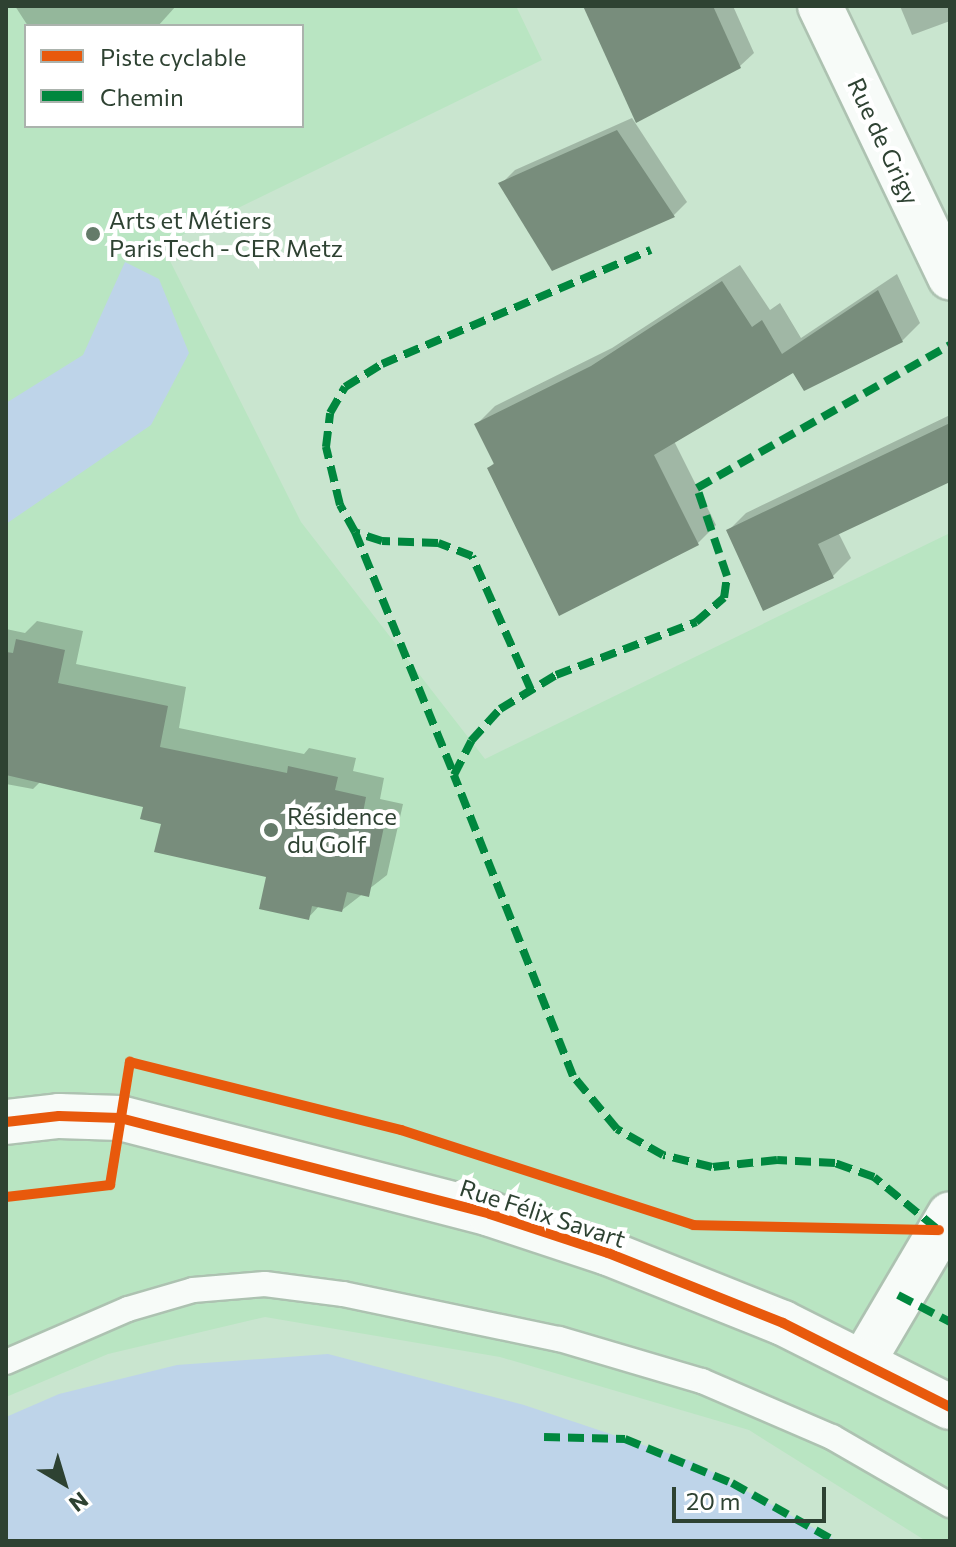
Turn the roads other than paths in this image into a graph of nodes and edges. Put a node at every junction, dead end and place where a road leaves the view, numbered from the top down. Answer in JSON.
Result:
{"nodes":[{"id":1,"x":820,"y":6,"type":"edge"},
{"id":2,"x":950,"y":277,"type":"edge"},
{"id":3,"x":6,"y":1122,"type":"edge"},
{"id":4,"x":950,"y":1214,"type":"edge"},
{"id":5,"x":864,"y":1360,"type":"junction"},
{"id":6,"x":6,"y":1362,"type":"edge"},
{"id":7,"x":950,"y":1407,"type":"edge"},
{"id":8,"x":950,"y":1505,"type":"edge"}],
"edges":[{"from":1,"to":2,"type":"street","name":"Rue de Grigy"},
{"from":3,"to":5,"type":"street","name":"Rue Félix Savart"},
{"from":4,"to":5,"type":"street"},
{"from":5,"to":7,"type":"street","name":"Rue Félix Savart"},
{"from":6,"to":8,"type":"lane"}]}
